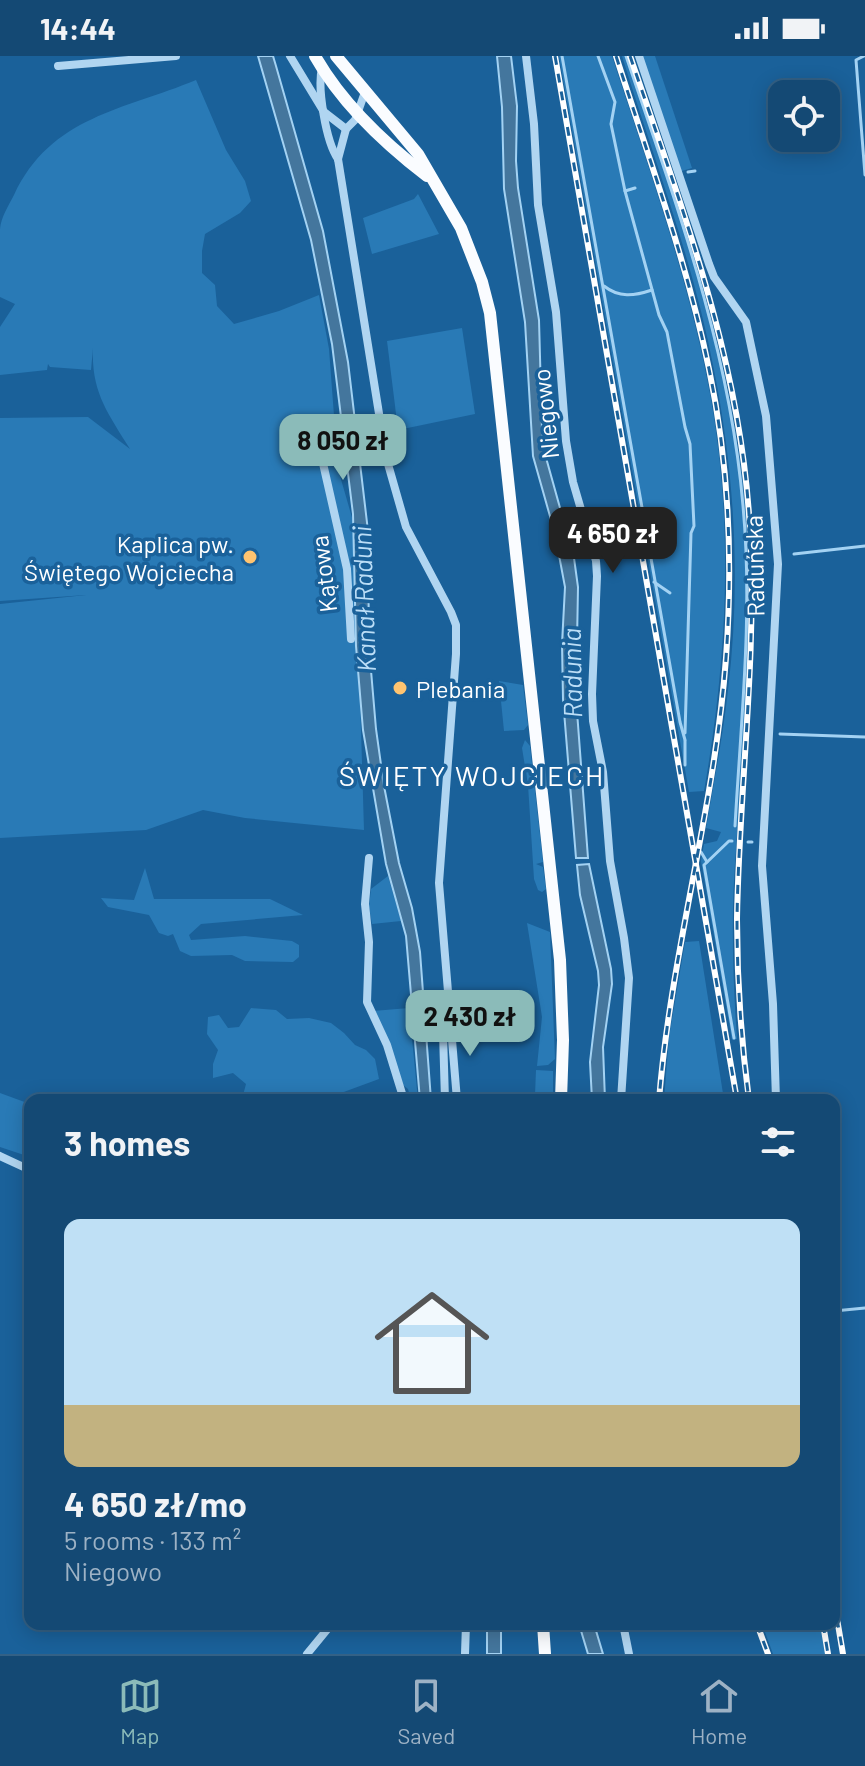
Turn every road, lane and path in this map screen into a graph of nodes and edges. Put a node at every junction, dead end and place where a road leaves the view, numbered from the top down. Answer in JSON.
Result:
{"nodes":[{"id":1,"x":176,"y":56,"type":"edge"},
{"id":2,"x":290,"y":56,"type":"edge"},
{"id":3,"x":315,"y":56,"type":"edge"},
{"id":4,"x":336,"y":56,"type":"edge"},
{"id":5,"x":526,"y":56,"type":"edge"},
{"id":6,"x":639,"y":56,"type":"edge"},
{"id":7,"x":58,"y":66,"type":"dead end"},
{"id":8,"x":322,"y":68,"type":"junction"},
{"id":9,"x":365,"y":92,"type":"junction"},
{"id":10,"x":324,"y":112,"type":"junction"},
{"id":11,"x":358,"y":114,"type":"junction"},
{"id":12,"x":346,"y":129,"type":"junction"},
{"id":13,"x":338,"y":159,"type":"junction"},
{"id":14,"x":431,"y":180,"type":"junction"},
{"id":15,"x":322,"y":459,"type":"dead end"},
{"id":16,"x":351,"y":639,"type":"dead end"},
{"id":17,"x":369,"y":858,"type":"dead end"},
{"id":18,"x":450,"y":1018,"type":"junction"},
{"id":19,"x":402,"y":1094,"type":"edge"},
{"id":20,"x":445,"y":1094,"type":"edge"},
{"id":21,"x":456,"y":1094,"type":"edge"},
{"id":22,"x":561,"y":1094,"type":"edge"},
{"id":23,"x":621,"y":1094,"type":"edge"},
{"id":24,"x":776,"y":1094,"type":"edge"},
{"id":25,"x":0,"y":1156,"type":"edge"},
{"id":26,"x":24,"y":1167,"type":"edge"},
{"id":27,"x":327,"y":1630,"type":"edge"},
{"id":28,"x":466,"y":1630,"type":"edge"},
{"id":29,"x":543,"y":1630,"type":"edge"},
{"id":30,"x":624,"y":1630,"type":"edge"},
{"id":31,"x":307,"y":1654,"type":"edge"},
{"id":32,"x":465,"y":1654,"type":"edge"},
{"id":33,"x":545,"y":1654,"type":"edge"},
{"id":34,"x":629,"y":1654,"type":"edge"}],
"edges":[{"from":1,"to":7,"type":"street"},
{"from":2,"to":10,"type":"street"},
{"from":3,"to":8,"type":"main road"},
{"from":4,"to":9,"type":"main road"},
{"from":5,"to":23,"type":"street","name":"Niegowo"},
{"from":6,"to":24,"type":"street","name":"Raduńska"},
{"from":8,"to":10,"type":"street"},
{"from":8,"to":11,"type":"main road"},
{"from":9,"to":11,"type":"street"},
{"from":9,"to":14,"type":"main road"},
{"from":10,"to":12,"type":"street"},
{"from":10,"to":13,"type":"street"},
{"from":11,"to":12,"type":"street"},
{"from":11,"to":14,"type":"main road"},
{"from":12,"to":13,"type":"street"},
{"from":13,"to":18,"type":"street"},
{"from":14,"to":22,"type":"main road"},
{"from":15,"to":16,"type":"street","name":"Kątowa"},
{"from":17,"to":19,"type":"street"},
{"from":18,"to":20,"type":"street"},
{"from":18,"to":21,"type":"street"},
{"from":25,"to":26,"type":"street"},
{"from":27,"to":31,"type":"street"},
{"from":28,"to":32,"type":"street"},
{"from":29,"to":33,"type":"main road"},
{"from":30,"to":34,"type":"street"}]}
